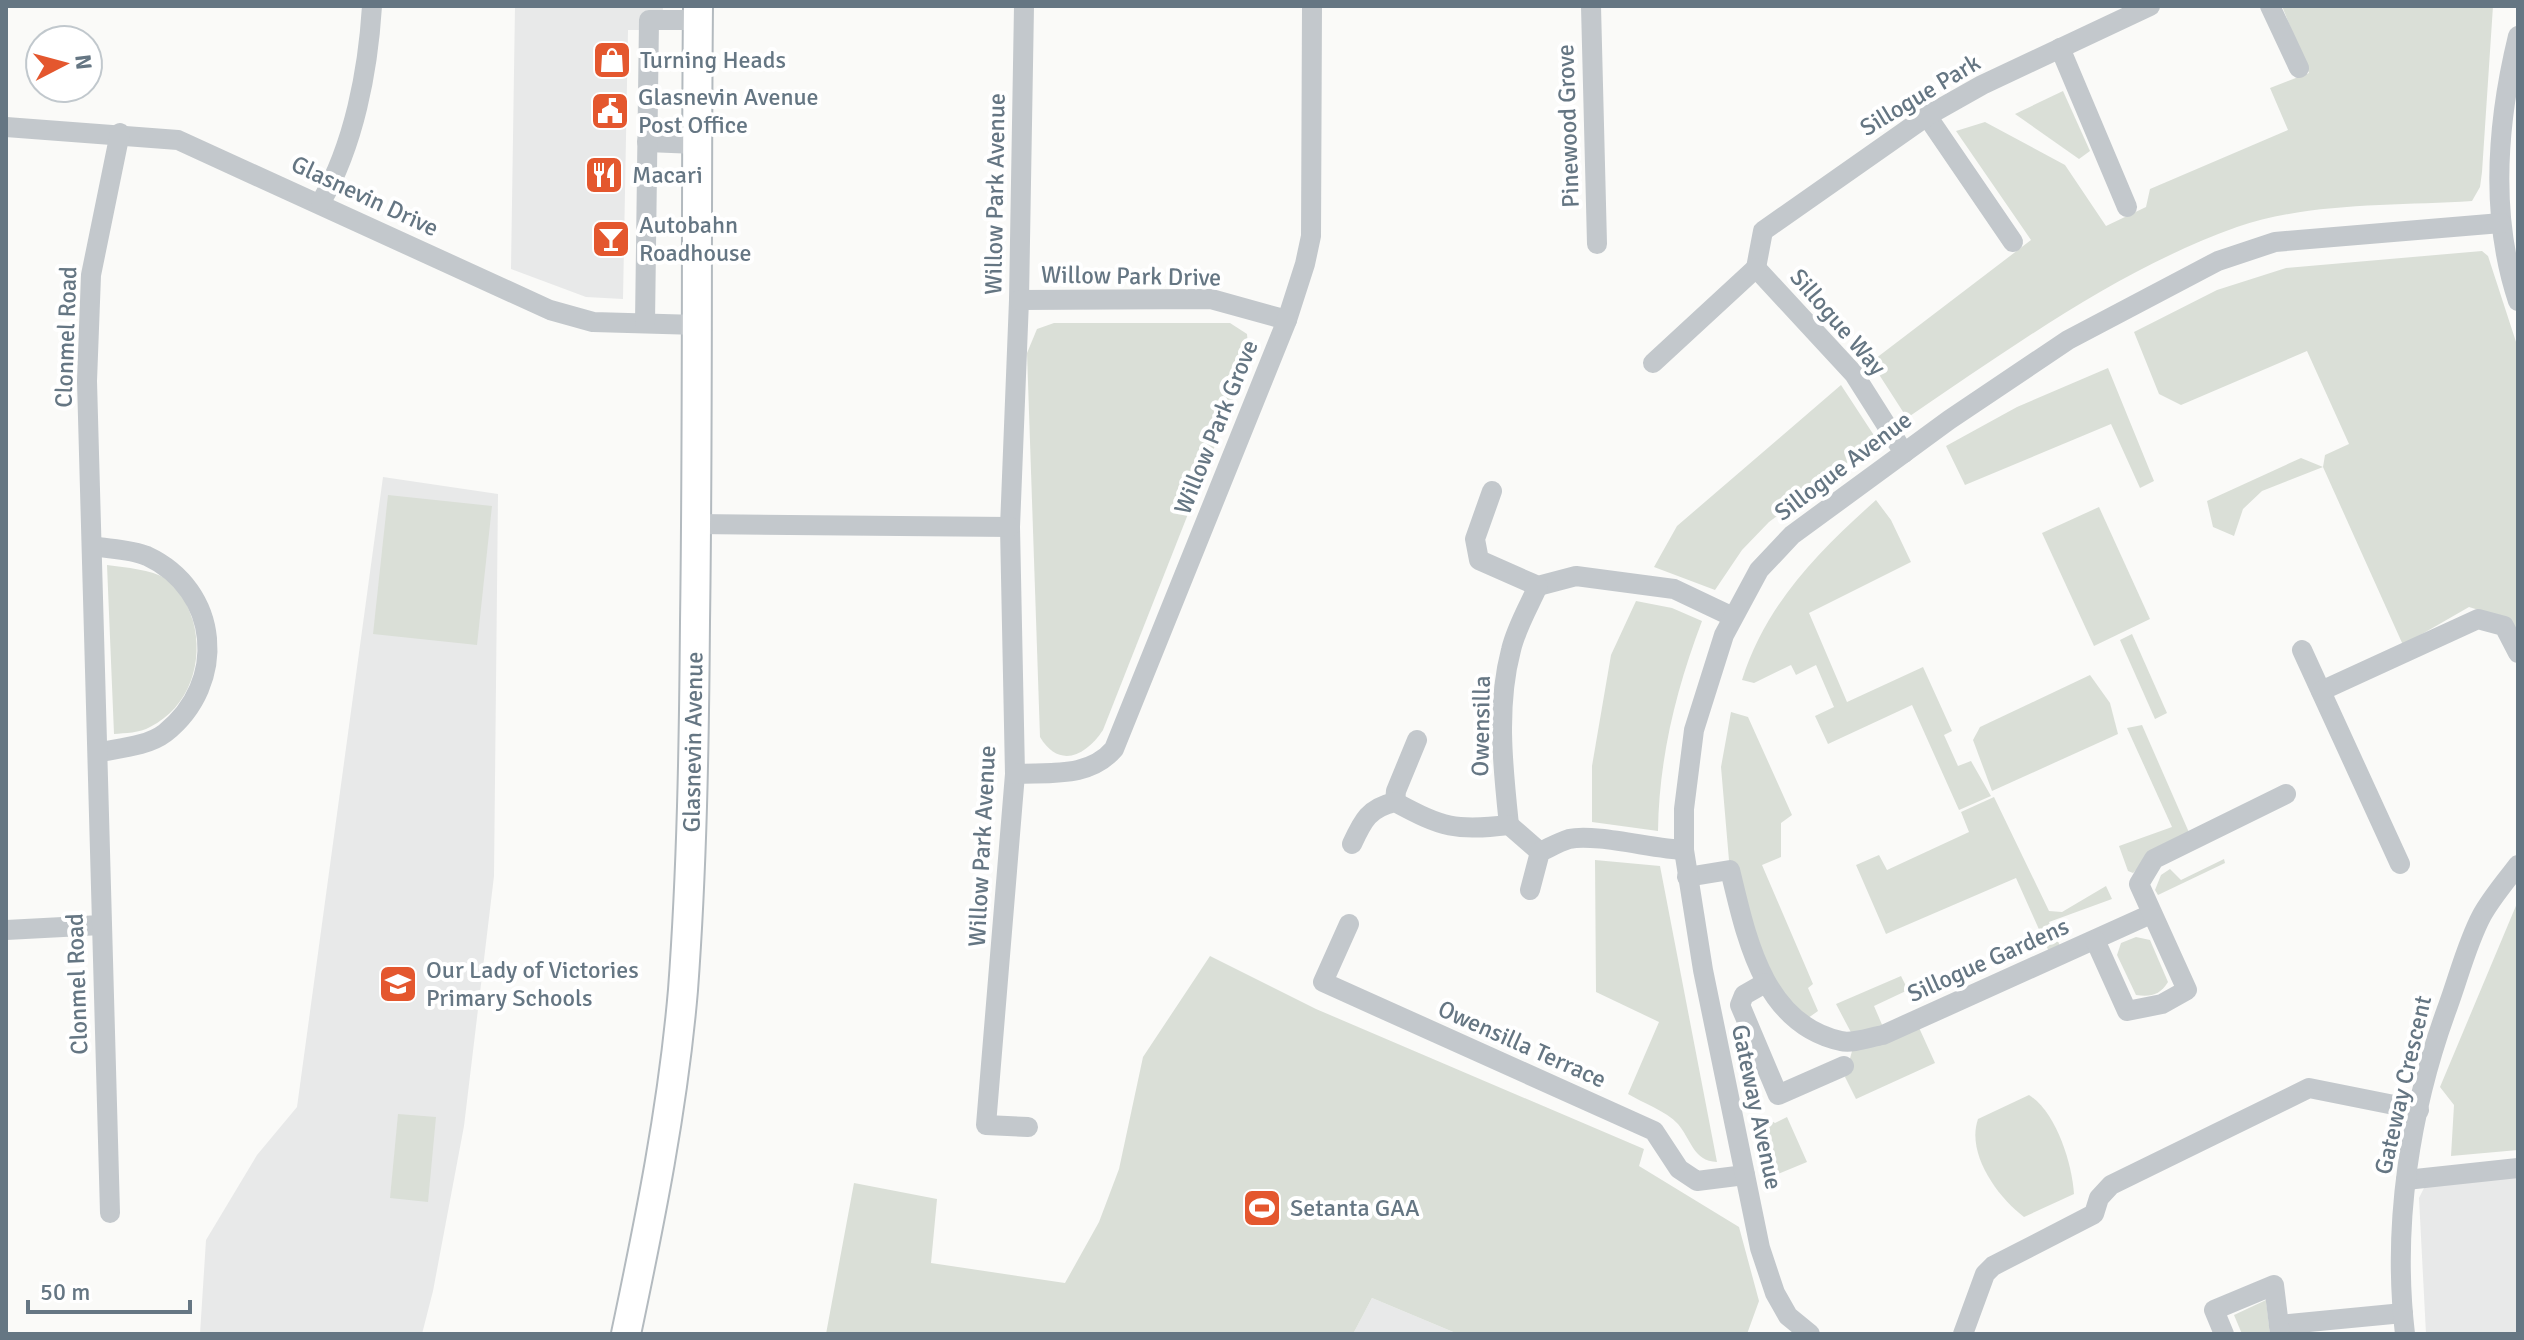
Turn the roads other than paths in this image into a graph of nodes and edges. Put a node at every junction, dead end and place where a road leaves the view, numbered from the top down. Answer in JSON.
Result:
{"nodes":[{"id":1,"x":372,"y":6,"type":"edge"},
{"id":2,"x":1024,"y":6,"type":"edge"},
{"id":3,"x":1312,"y":6,"type":"edge"},
{"id":4,"x":1591,"y":6,"type":"edge"},
{"id":5,"x":2150,"y":6,"type":"edge"},
{"id":6,"x":2270,"y":6,"type":"edge"},
{"id":7,"x":698,"y":13,"type":"edge"},
{"id":8,"x":2518,"y":36,"type":"edge"},
{"id":9,"x":2060,"y":48,"type":"junction"},
{"id":10,"x":2299,"y":68,"type":"dead end"},
{"id":11,"x":1927,"y":116,"type":"junction"},
{"id":12,"x":6,"y":127,"type":"edge"},
{"id":13,"x":120,"y":133,"type":"junction"},
{"id":14,"x":647,"y":142,"type":"junction"},
{"id":15,"x":696,"y":144,"type":"junction"},
{"id":16,"x":321,"y":202,"type":"junction"},
{"id":17,"x":2127,"y":207,"type":"dead end"},
{"id":18,"x":2501,"y":223,"type":"junction"},
{"id":19,"x":2013,"y":242,"type":"dead end"},
{"id":20,"x":1597,"y":244,"type":"dead end"},
{"id":21,"x":1756,"y":268,"type":"junction"},
{"id":22,"x":1019,"y":300,"type":"junction"},
{"id":23,"x":2518,"y":301,"type":"edge"},
{"id":24,"x":1287,"y":320,"type":"junction"},
{"id":25,"x":645,"y":323,"type":"junction"},
{"id":26,"x":698,"y":325,"type":"junction"},
{"id":27,"x":1653,"y":363,"type":"dead end"},
{"id":28,"x":1904,"y":453,"type":"junction"},
{"id":29,"x":1492,"y":491,"type":"dead end"},
{"id":30,"x":696,"y":524,"type":"junction"},
{"id":31,"x":1010,"y":527,"type":"junction"},
{"id":32,"x":92,"y":546,"type":"junction"},
{"id":33,"x":1538,"y":586,"type":"junction"},
{"id":34,"x":1733,"y":617,"type":"junction"},
{"id":35,"x":2302,"y":650,"type":"dead end"},
{"id":36,"x":2518,"y":653,"type":"edge"},
{"id":37,"x":2321,"y":691,"type":"junction"},
{"id":38,"x":1417,"y":740,"type":"dead end"},
{"id":39,"x":100,"y":752,"type":"junction"},
{"id":40,"x":1015,"y":774,"type":"junction"},
{"id":41,"x":2286,"y":794,"type":"dead end"},
{"id":42,"x":1395,"y":802,"type":"junction"},
{"id":43,"x":1509,"y":825,"type":"junction"},
{"id":44,"x":1352,"y":844,"type":"dead end"},
{"id":45,"x":2399,"y":849,"type":"dead end"},
{"id":46,"x":1684,"y":850,"type":"junction"},
{"id":47,"x":1540,"y":852,"type":"junction"},
{"id":48,"x":2518,"y":865,"type":"edge"},
{"id":49,"x":1687,"y":877,"type":"junction"},
{"id":50,"x":1530,"y":890,"type":"dead end"},
{"id":51,"x":2151,"y":914,"type":"junction"},
{"id":52,"x":1349,"y":924,"type":"dead end"},
{"id":53,"x":101,"y":925,"type":"junction"},
{"id":54,"x":6,"y":930,"type":"edge"},
{"id":55,"x":2095,"y":940,"type":"junction"},
{"id":56,"x":1765,"y":983,"type":"junction"},
{"id":57,"x":1844,"y":1066,"type":"dead end"},
{"id":58,"x":2419,"y":1110,"type":"junction"},
{"id":59,"x":1028,"y":1127,"type":"dead end"},
{"id":60,"x":2518,"y":1168,"type":"edge"},
{"id":61,"x":1745,"y":1175,"type":"junction"},
{"id":62,"x":2406,"y":1180,"type":"junction"},
{"id":63,"x":110,"y":1213,"type":"dead end"},
{"id":64,"x":2403,"y":1313,"type":"junction"},
{"id":65,"x":2280,"y":1329,"type":"edge"},
{"id":66,"x":626,"y":1334,"type":"edge"},
{"id":67,"x":1810,"y":1334,"type":"edge"},
{"id":68,"x":1963,"y":1334,"type":"edge"},
{"id":69,"x":2224,"y":1334,"type":"edge"},
{"id":70,"x":2405,"y":1334,"type":"edge"}],
"edges":[{"from":1,"to":16,"type":"street"},
{"from":2,"to":22,"type":"street","name":"Willow Park Avenue"},
{"from":3,"to":24,"type":"street","name":"Willow Park Grove"},
{"from":4,"to":20,"type":"street","name":"Pinewood Grove"},
{"from":5,"to":9,"type":"street","name":"Sillogue Park"},
{"from":6,"to":10,"type":"street"},
{"from":7,"to":14,"type":"street","name":"Glasnevin Avenue"},
{"from":7,"to":15,"type":"main road","name":"Glasnevin Avenue"},
{"from":8,"to":18,"type":"street"},
{"from":9,"to":11,"type":"street","name":"Sillogue Park"},
{"from":9,"to":17,"type":"street"},
{"from":11,"to":19,"type":"street"},
{"from":11,"to":21,"type":"street","name":"Sillogue Park"},
{"from":12,"to":13,"type":"street","name":"Glasnevin Drive"},
{"from":13,"to":16,"type":"street","name":"Glasnevin Drive"},
{"from":13,"to":32,"type":"street","name":"Clonmel Road"},
{"from":14,"to":15,"type":"street"},
{"from":14,"to":25,"type":"street","name":"Glasnevin Avenue"},
{"from":15,"to":26,"type":"main road","name":"Glasnevin Avenue"},
{"from":16,"to":25,"type":"street","name":"Glasnevin Drive"},
{"from":18,"to":23,"type":"street"},
{"from":18,"to":28,"type":"street","name":"Sillogue Avenue"},
{"from":21,"to":27,"type":"street"},
{"from":21,"to":28,"type":"street","name":"Sillogue Way"},
{"from":22,"to":24,"type":"street","name":"Willow Park Drive"},
{"from":22,"to":31,"type":"street","name":"Willow Park Avenue"},
{"from":24,"to":40,"type":"street","name":"Willow Park Grove"},
{"from":25,"to":26,"type":"street","name":"Glasnevin Drive"},
{"from":26,"to":30,"type":"main road","name":"Glasnevin Avenue"},
{"from":28,"to":34,"type":"street","name":"Sillogue Avenue"},
{"from":29,"to":33,"type":"street"},
{"from":30,"to":31,"type":"street"},
{"from":30,"to":66,"type":"main road","name":"Glasnevin Avenue"},
{"from":31,"to":40,"type":"street","name":"Willow Park Avenue"},
{"from":32,"to":39,"type":"street","name":"Clonmel Road"},
{"from":32,"to":39,"type":"street"},
{"from":33,"to":34,"type":"street"},
{"from":33,"to":43,"type":"street","name":"Owensilla"},
{"from":34,"to":46,"type":"street","name":"Sillogue Avenue"},
{"from":35,"to":37,"type":"street"},
{"from":36,"to":37,"type":"street"},
{"from":37,"to":45,"type":"street"},
{"from":38,"to":42,"type":"street"},
{"from":39,"to":53,"type":"street","name":"Clonmel Road"},
{"from":40,"to":59,"type":"street","name":"Willow Park Avenue"},
{"from":41,"to":51,"type":"street"},
{"from":42,"to":43,"type":"street"},
{"from":42,"to":44,"type":"street"},
{"from":43,"to":47,"type":"street"},
{"from":46,"to":47,"type":"street"},
{"from":46,"to":49,"type":"street","name":"Sillogue Avenue"},
{"from":47,"to":50,"type":"street"},
{"from":48,"to":58,"type":"street","name":"Gateway Crescent"},
{"from":49,"to":56,"type":"street"},
{"from":49,"to":61,"type":"street","name":"Gateway Avenue"},
{"from":51,"to":55,"type":"street","name":"Sillogue Gardens"},
{"from":51,"to":55,"type":"street"},
{"from":52,"to":61,"type":"street","name":"Owensilla Terrace"},
{"from":53,"to":54,"type":"street"},
{"from":53,"to":63,"type":"street","name":"Clonmel Road"},
{"from":55,"to":56,"type":"street","name":"Sillogue Gardens"},
{"from":56,"to":57,"type":"street"},
{"from":58,"to":62,"type":"street","name":"Gateway Crescent"},
{"from":58,"to":68,"type":"street"},
{"from":60,"to":62,"type":"street"},
{"from":61,"to":67,"type":"street","name":"Gateway Avenue"},
{"from":62,"to":64,"type":"street","name":"Gateway Crescent"},
{"from":64,"to":65,"type":"street"},
{"from":64,"to":70,"type":"street","name":"Gateway Crescent"},
{"from":65,"to":69,"type":"street"}]}
